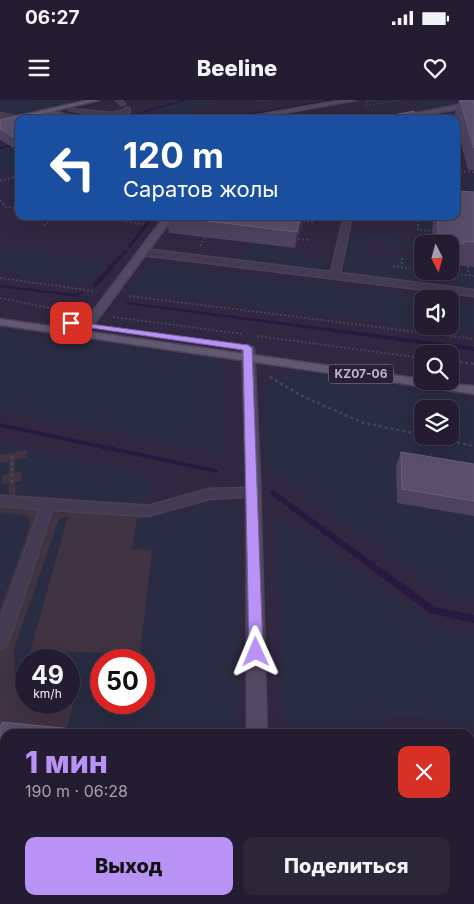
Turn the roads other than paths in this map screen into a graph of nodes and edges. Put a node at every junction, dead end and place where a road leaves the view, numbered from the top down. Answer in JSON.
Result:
{"nodes":[{"id":1,"x":353,"y":100,"type":"edge"},
{"id":2,"x":99,"y":101,"type":"edge"},
{"id":3,"x":474,"y":104,"type":"edge"},
{"id":4,"x":127,"y":109,"type":"dead end"},
{"id":5,"x":71,"y":110,"type":"junction"},
{"id":6,"x":52,"y":112,"type":"junction"},
{"id":7,"x":0,"y":115,"type":"edge"},
{"id":8,"x":38,"y":115,"type":"edge"},
{"id":9,"x":43,"y":115,"type":"edge"},
{"id":10,"x":61,"y":115,"type":"edge"},
{"id":11,"x":263,"y":115,"type":"edge"},
{"id":12,"x":412,"y":115,"type":"edge"},
{"id":13,"x":15,"y":118,"type":"edge"},
{"id":14,"x":15,"y":120,"type":"edge"},
{"id":15,"x":0,"y":124,"type":"edge"},
{"id":16,"x":167,"y":220,"type":"edge"},
{"id":17,"x":347,"y":220,"type":"edge"},
{"id":18,"x":144,"y":252,"type":"junction"},
{"id":19,"x":335,"y":276,"type":"junction"},
{"id":20,"x":474,"y":293,"type":"edge"},
{"id":21,"x":0,"y":313,"type":"edge"},
{"id":22,"x":0,"y":322,"type":"edge"},
{"id":23,"x":88,"y":326,"type":"junction"},
{"id":24,"x":248,"y":353,"type":"junction"},
{"id":25,"x":414,"y":371,"type":"edge"},
{"id":26,"x":459,"y":378,"type":"edge"},
{"id":27,"x":474,"y":380,"type":"edge"},
{"id":28,"x":474,"y":390,"type":"edge"},
{"id":29,"x":253,"y":493,"type":"junction"},
{"id":30,"x":0,"y":501,"type":"edge"},
{"id":31,"x":48,"y":504,"type":"junction"},
{"id":32,"x":0,"y":642,"type":"edge"},
{"id":33,"x":257,"y":729,"type":"edge"}],
"edges":[{"from":1,"to":11,"type":"main road"},
{"from":2,"to":5,"type":"main road"},
{"from":2,"to":6,"type":"main road"},
{"from":3,"to":12,"type":"main road"},
{"from":4,"to":5,"type":"lane"},
{"from":5,"to":6,"type":"main road"},
{"from":6,"to":8,"type":"main road"},
{"from":6,"to":9,"type":"main road"},
{"from":6,"to":10,"type":"main road"},
{"from":7,"to":13,"type":"lane"},
{"from":14,"to":15,"type":"main road"},
{"from":16,"to":18,"type":"main road"},
{"from":17,"to":19,"type":"street"},
{"from":18,"to":19,"type":"street"},
{"from":18,"to":23,"type":"main road"},
{"from":19,"to":20,"type":"street"},
{"from":21,"to":23,"type":"main road","number":"KZ07-06"},
{"from":22,"to":24,"type":"main road","number":"KZ07-06"},
{"from":23,"to":24,"type":"main road","number":"KZ07-06"},
{"from":24,"to":25,"type":"main road","number":"KZ07-06"},
{"from":24,"to":28,"type":"main road","number":"KZ07-06"},
{"from":24,"to":29,"type":"main road"},
{"from":26,"to":27,"type":"main road"},
{"from":29,"to":31,"type":"lane"},
{"from":29,"to":33,"type":"main road"},
{"from":30,"to":31,"type":"lane"},
{"from":31,"to":32,"type":"lane"}]}
